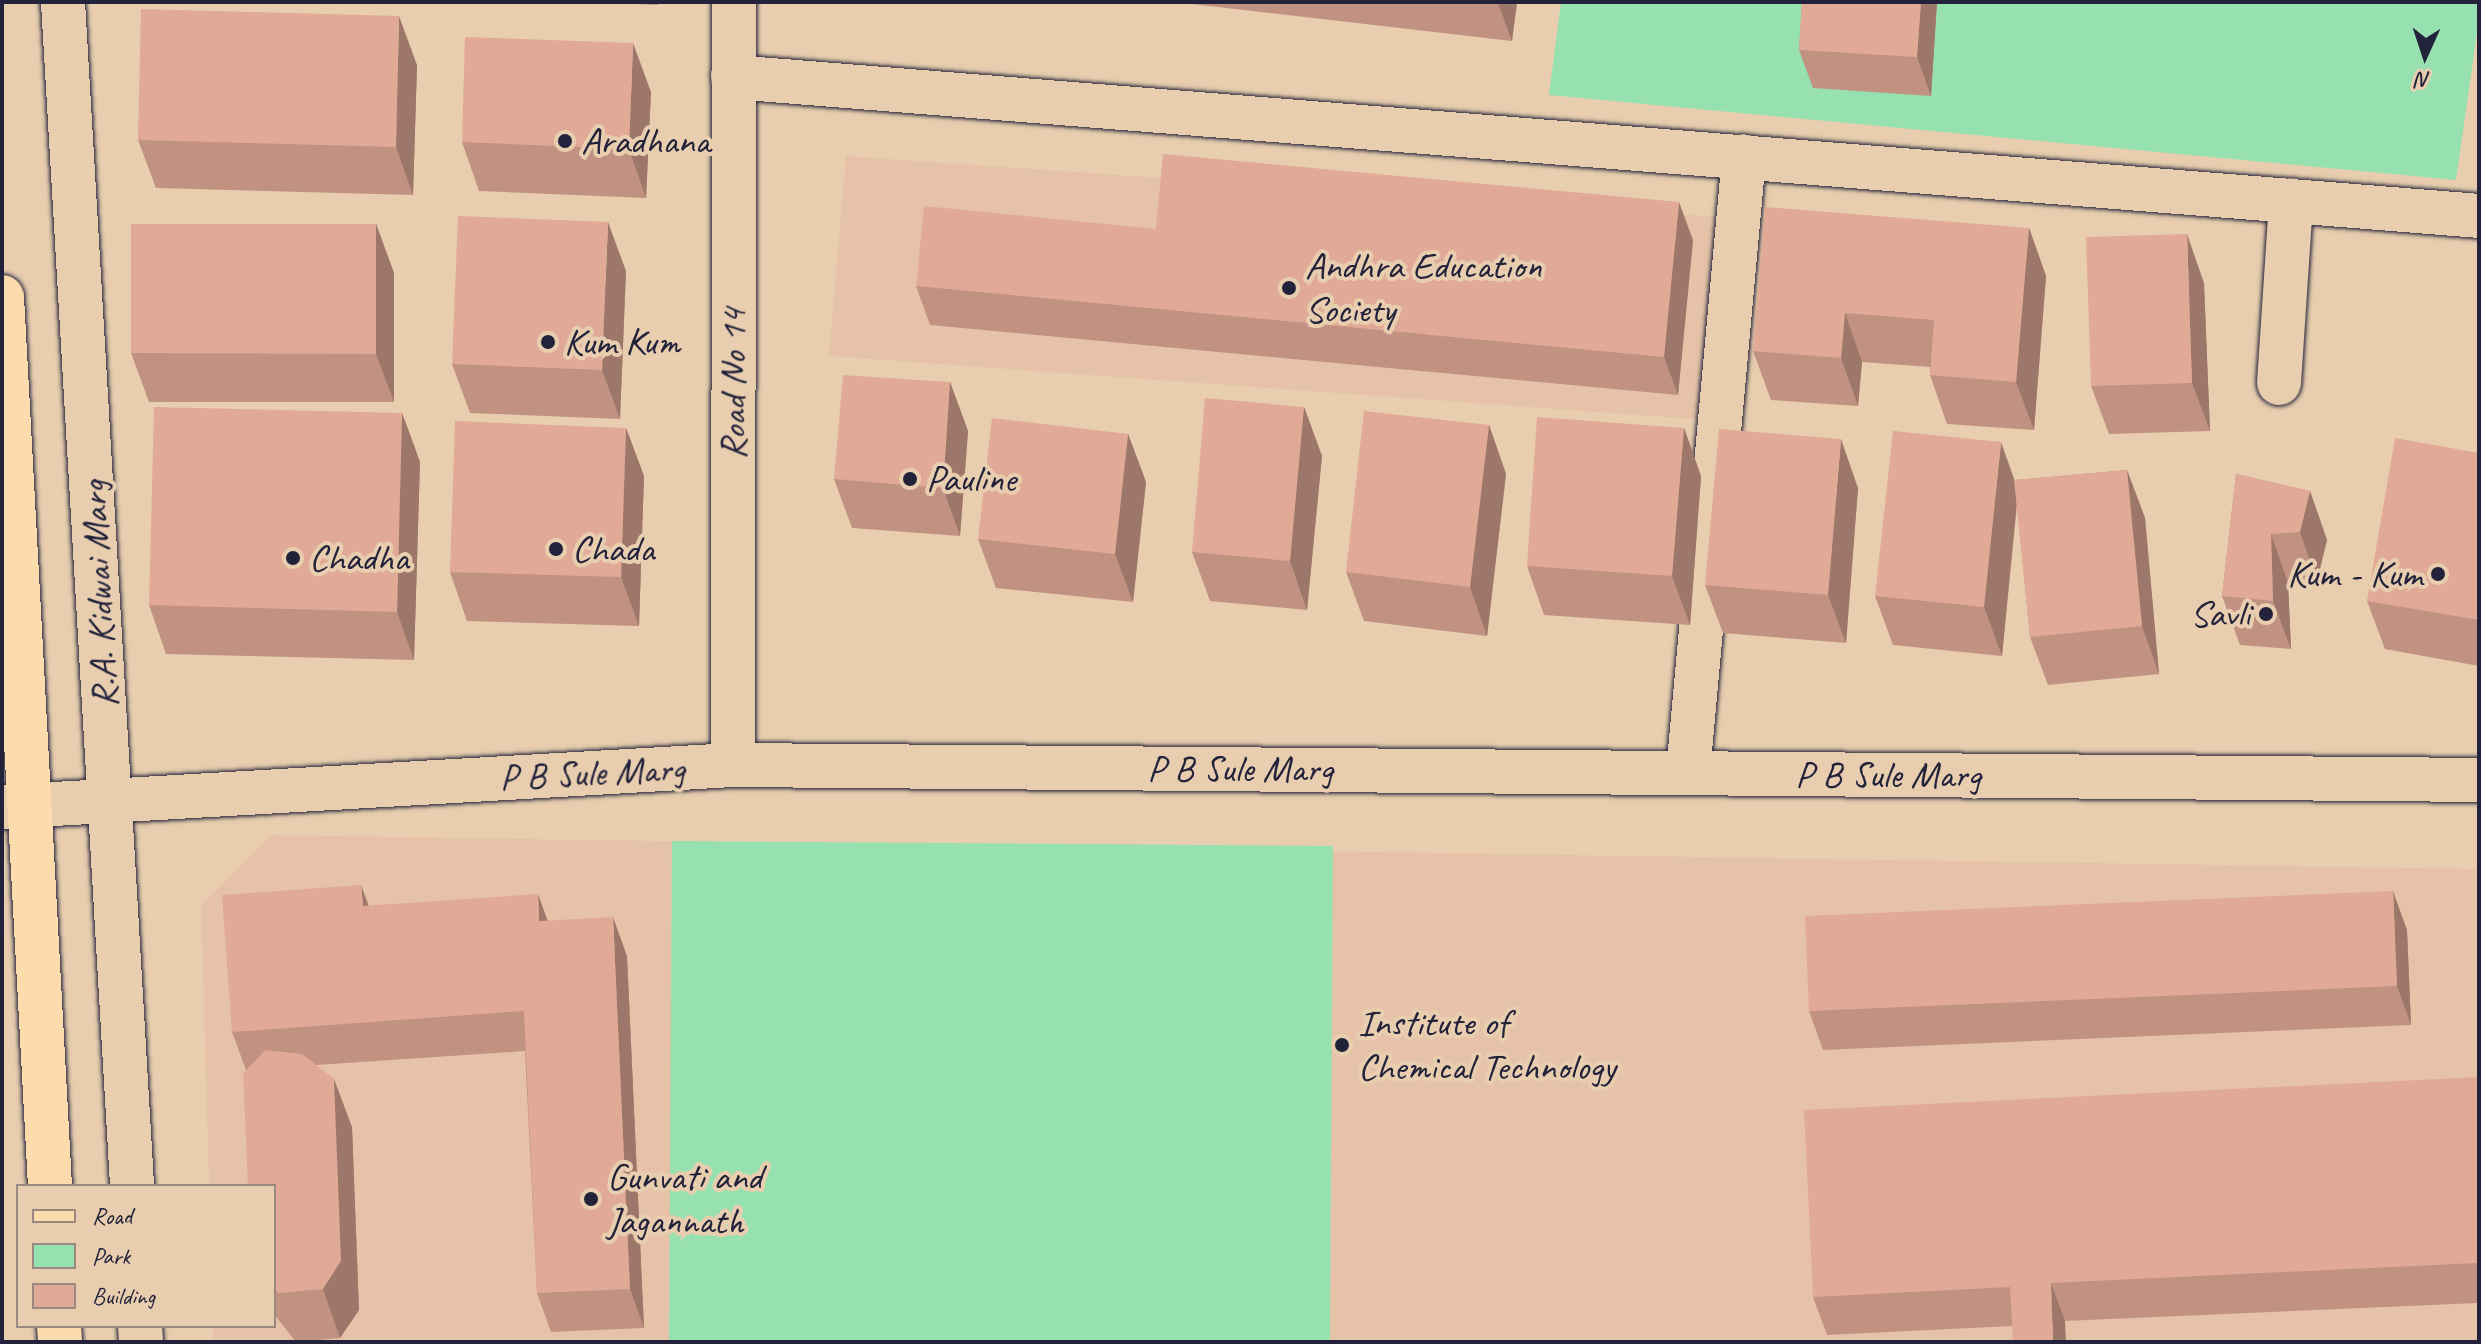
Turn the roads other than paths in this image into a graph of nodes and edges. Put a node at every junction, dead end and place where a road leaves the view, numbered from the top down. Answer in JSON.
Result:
{"nodes":[{"id":1,"x":63,"y":2,"type":"edge"},
{"id":2,"x":734,"y":2,"type":"edge"},
{"id":3,"x":733,"y":77,"type":"junction"},
{"id":4,"x":1744,"y":157,"type":"junction"},
{"id":5,"x":2291,"y":200,"type":"junction"},
{"id":6,"x":2479,"y":216,"type":"edge"},
{"id":7,"x":2,"y":297,"type":"edge"},
{"id":8,"x":2279,"y":383,"type":"dead end"},
{"id":9,"x":733,"y":765,"type":"junction"},
{"id":10,"x":1688,"y":773,"type":"junction"},
{"id":11,"x":2479,"y":780,"type":"edge"},
{"id":12,"x":111,"y":799,"type":"junction"},
{"id":13,"x":14,"y":806,"type":"edge"},
{"id":14,"x":50,"y":1184,"type":"edge"},
{"id":15,"x":132,"y":1184,"type":"edge"}],
"edges":[{"from":1,"to":12,"type":"street","name":"R.A. Kidwai Marg"},
{"from":2,"to":3,"type":"street","name":"Road No 14"},
{"from":3,"to":4,"type":"street"},
{"from":3,"to":9,"type":"street","name":"Road No 14"},
{"from":4,"to":5,"type":"street"},
{"from":4,"to":10,"type":"street"},
{"from":5,"to":6,"type":"street"},
{"from":5,"to":8,"type":"street"},
{"from":7,"to":13,"type":"main road"},
{"from":9,"to":10,"type":"street","name":"P B Sule Marg"},
{"from":9,"to":12,"type":"street","name":"P B Sule Marg"},
{"from":10,"to":11,"type":"street","name":"P B Sule Marg"},
{"from":12,"to":13,"type":"street","name":"P B Sule Marg"},
{"from":12,"to":15,"type":"street","name":"R.A. Kidwai Marg"},
{"from":13,"to":14,"type":"main road"}]}
